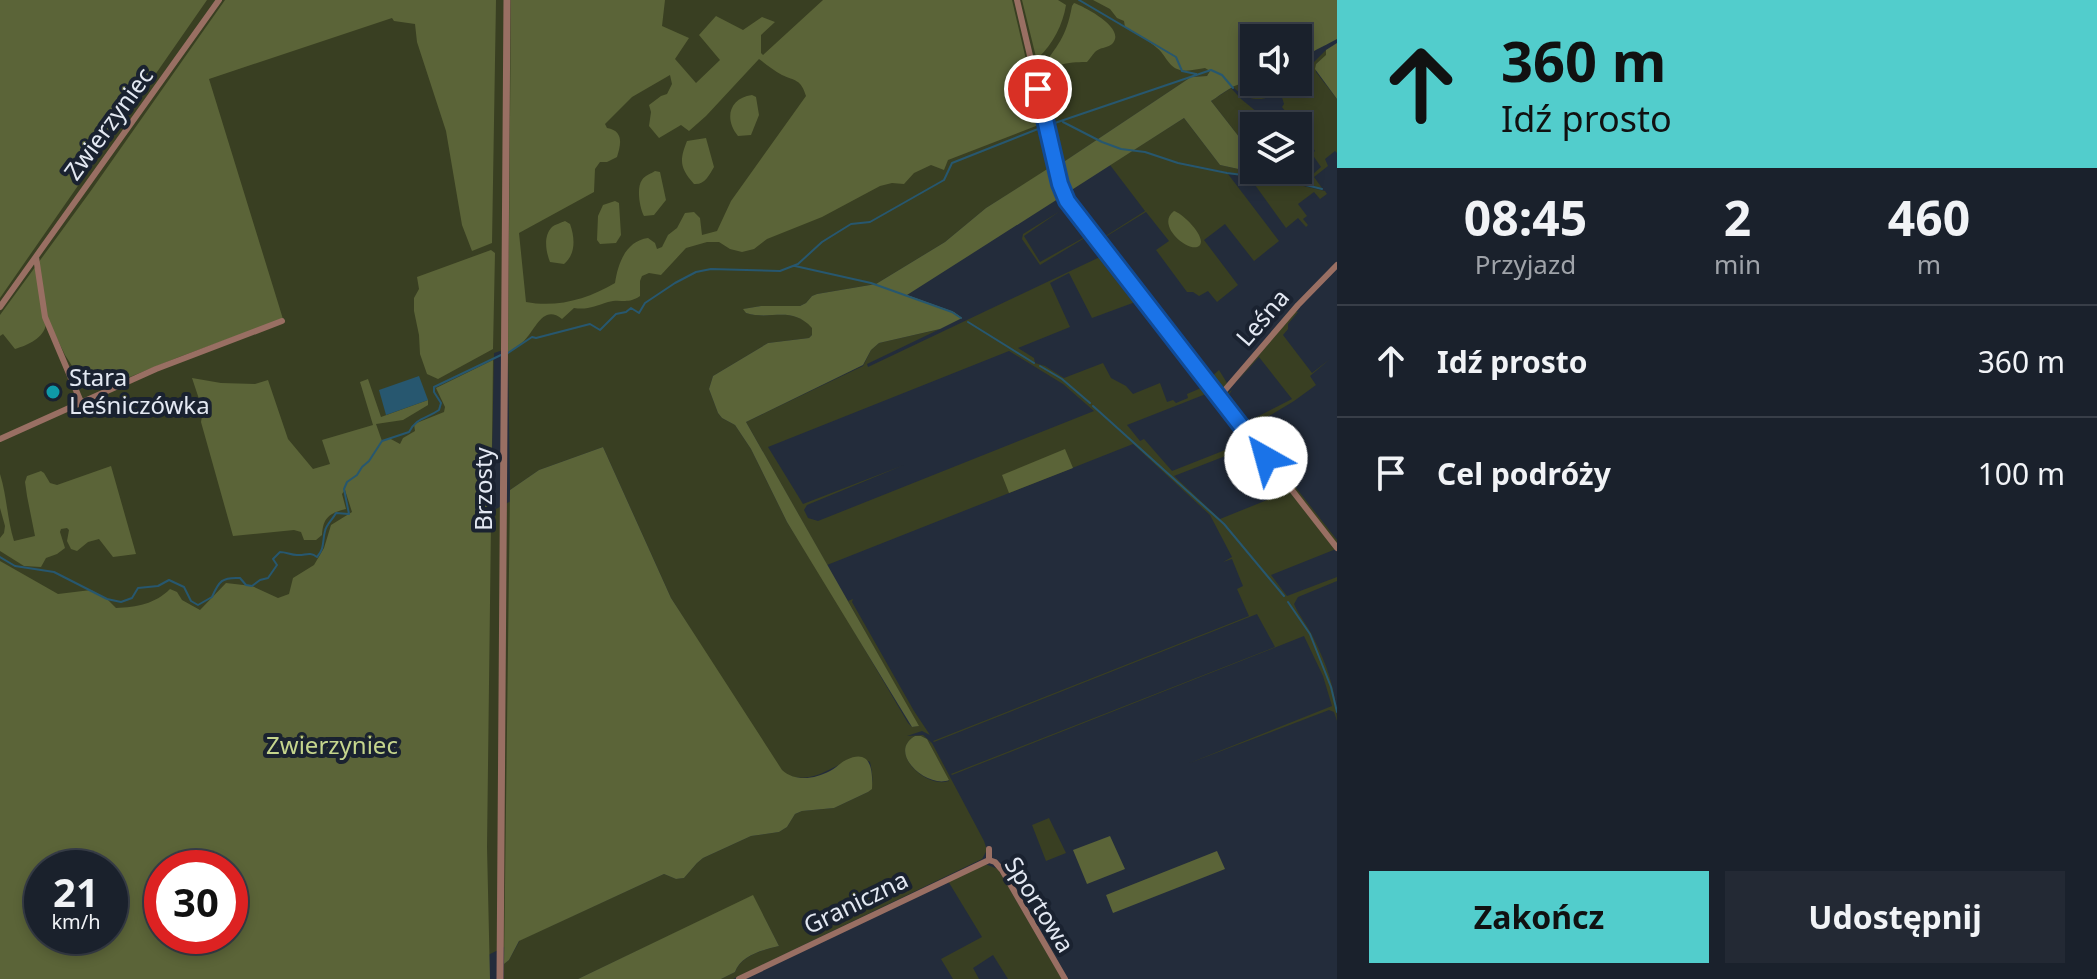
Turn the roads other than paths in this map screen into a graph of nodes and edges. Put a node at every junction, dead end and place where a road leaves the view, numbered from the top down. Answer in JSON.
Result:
{"nodes":[{"id":1,"x":219,"y":0,"type":"edge"},
{"id":2,"x":507,"y":0,"type":"edge"},
{"id":3,"x":1017,"y":0,"type":"edge"},
{"id":4,"x":36,"y":257,"type":"junction"},
{"id":5,"x":1337,"y":265,"type":"edge"},
{"id":6,"x":0,"y":307,"type":"edge"},
{"id":7,"x":282,"y":321,"type":"dead end"},
{"id":8,"x":71,"y":376,"type":"junction"},
{"id":9,"x":117,"y":385,"type":"junction"},
{"id":10,"x":1219,"y":397,"type":"junction"},
{"id":11,"x":81,"y":402,"type":"junction"},
{"id":12,"x":0,"y":439,"type":"edge"},
{"id":13,"x":1337,"y":548,"type":"edge"},
{"id":14,"x":989,"y":849,"type":"dead end"},
{"id":15,"x":989,"y":860,"type":"junction"},
{"id":16,"x":500,"y":979,"type":"edge"},
{"id":17,"x":739,"y":979,"type":"edge"},
{"id":18,"x":1065,"y":979,"type":"edge"}],
"edges":[{"from":1,"to":4,"type":"street","name":"Zwierzyniec"},
{"from":2,"to":16,"type":"street","name":"Brzosty"},
{"from":3,"to":10,"type":"street"},
{"from":4,"to":6,"type":"street","name":"Zwierzyniec"},
{"from":4,"to":8,"type":"street"},
{"from":5,"to":10,"type":"street","name":"Leśna"},
{"from":7,"to":9,"type":"street"},
{"from":8,"to":9,"type":"street"},
{"from":8,"to":11,"type":"street"},
{"from":9,"to":11,"type":"street"},
{"from":10,"to":13,"type":"street"},
{"from":11,"to":12,"type":"street"},
{"from":14,"to":15,"type":"street","name":"Sportowa"},
{"from":15,"to":17,"type":"street","name":"Graniczna"},
{"from":15,"to":18,"type":"street","name":"Sportowa"}]}
